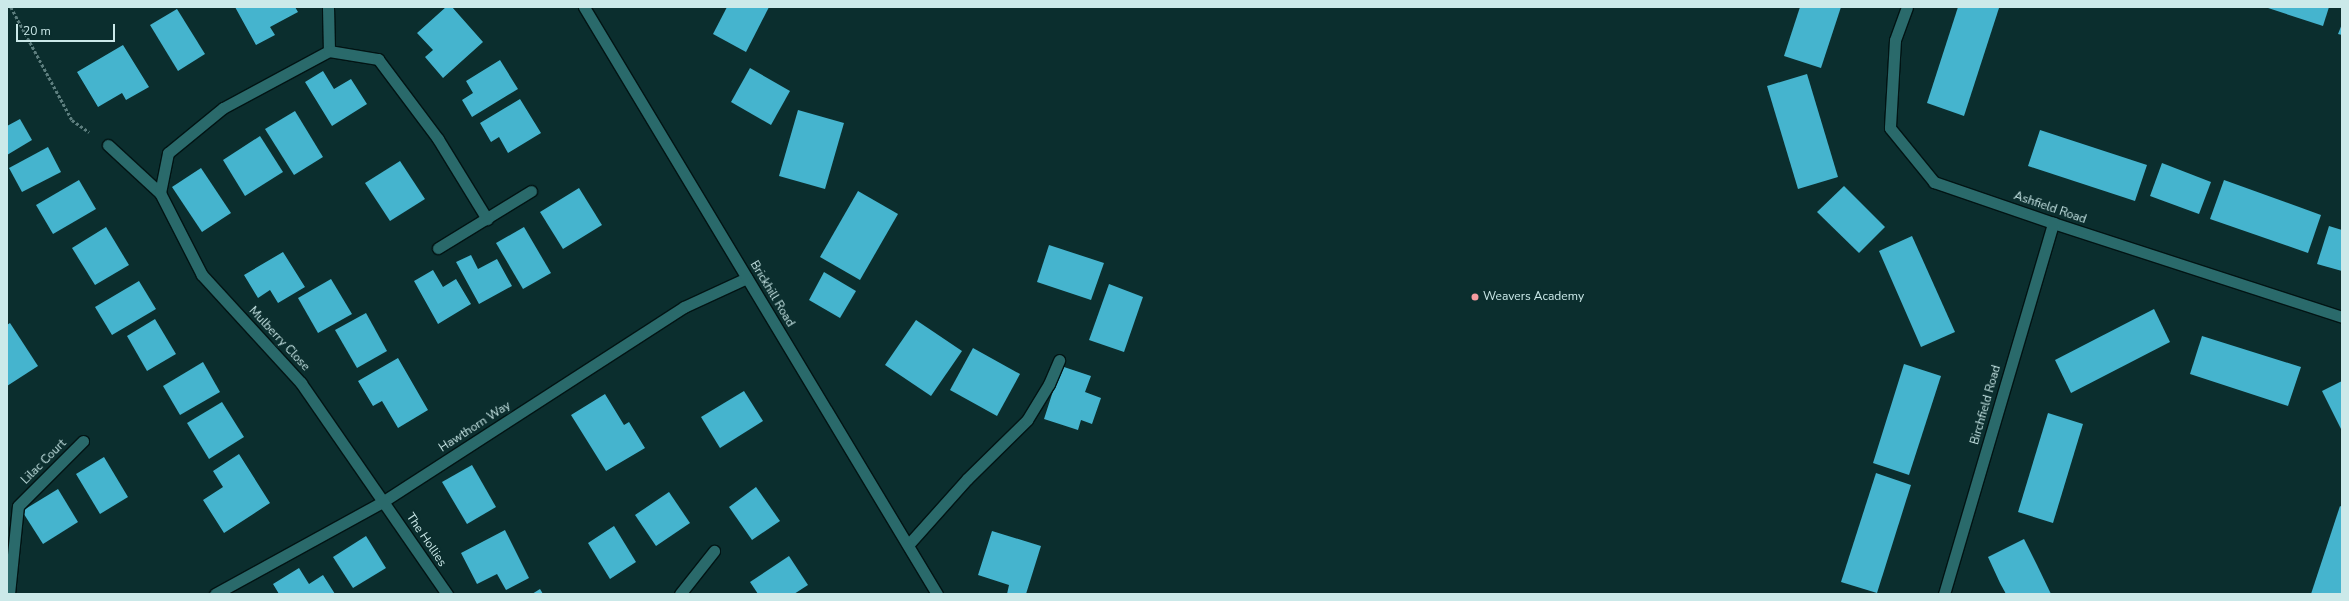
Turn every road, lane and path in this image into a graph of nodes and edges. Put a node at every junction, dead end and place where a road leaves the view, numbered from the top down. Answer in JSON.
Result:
{"nodes":[{"id":1,"x":10,"y":7,"type":"edge"},
{"id":2,"x":328,"y":7,"type":"edge"},
{"id":3,"x":584,"y":7,"type":"edge"},
{"id":4,"x":1907,"y":7,"type":"edge"},
{"id":5,"x":329,"y":51,"type":"junction"},
{"id":6,"x":108,"y":145,"type":"joint"},
{"id":7,"x":531,"y":191,"type":"dead end"},
{"id":8,"x":160,"y":193,"type":"junction"},
{"id":9,"x":487,"y":219,"type":"junction"},
{"id":10,"x":2053,"y":223,"type":"junction"},
{"id":11,"x":438,"y":248,"type":"dead end"},
{"id":12,"x":747,"y":278,"type":"junction"},
{"id":13,"x":2342,"y":317,"type":"edge"},
{"id":14,"x":1059,"y":360,"type":"dead end"},
{"id":15,"x":83,"y":441,"type":"dead end"},
{"id":16,"x":384,"y":501,"type":"junction"},
{"id":17,"x":908,"y":545,"type":"junction"},
{"id":18,"x":714,"y":551,"type":"dead end"},
{"id":19,"x":9,"y":594,"type":"edge"},
{"id":20,"x":215,"y":594,"type":"edge"},
{"id":21,"x":447,"y":594,"type":"edge"},
{"id":22,"x":680,"y":594,"type":"edge"},
{"id":23,"x":937,"y":594,"type":"edge"},
{"id":24,"x":1944,"y":594,"type":"edge"}],
"edges":[{"from":1,"to":6,"type":"path"},
{"from":2,"to":5,"type":"street"},
{"from":3,"to":12,"type":"street","name":"Brickhill Road"},
{"from":4,"to":10,"type":"street","name":"Ashfield Road"},
{"from":5,"to":8,"type":"street"},
{"from":5,"to":9,"type":"street"},
{"from":6,"to":8,"type":"street","name":"Mulberry Close"},
{"from":7,"to":9,"type":"street"},
{"from":8,"to":16,"type":"street","name":"Mulberry Close"},
{"from":9,"to":11,"type":"street"},
{"from":10,"to":13,"type":"street","name":"Ashfield Road"},
{"from":10,"to":24,"type":"street","name":"Birchfield Road"},
{"from":12,"to":16,"type":"street","name":"Hawthorn Way"},
{"from":12,"to":17,"type":"street","name":"Brickhill Road"},
{"from":14,"to":17,"type":"street"},
{"from":15,"to":19,"type":"street","name":"Lilac Court"},
{"from":16,"to":20,"type":"street","name":"Hawthorn Way"},
{"from":16,"to":21,"type":"street","name":"The Hollies"},
{"from":17,"to":23,"type":"street","name":"Brickhill Road"},
{"from":18,"to":22,"type":"street"}]}
